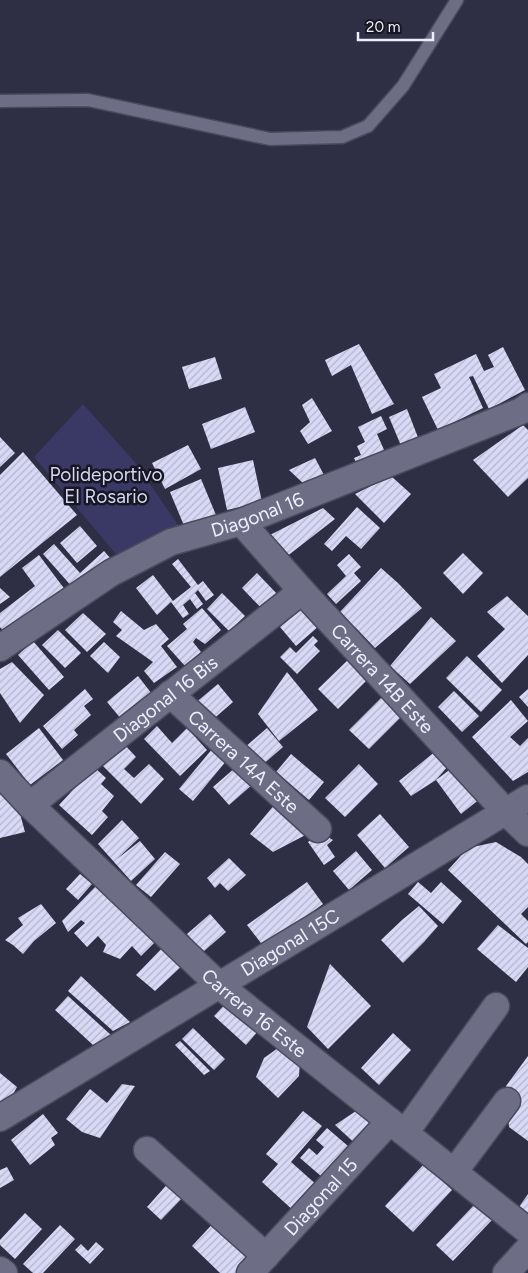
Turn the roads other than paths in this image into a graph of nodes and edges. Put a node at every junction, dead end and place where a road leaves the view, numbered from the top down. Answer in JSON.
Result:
{"nodes":[{"id":1,"x":457,"y":0,"type":"edge"},
{"id":2,"x":0,"y":100,"type":"edge"},
{"id":3,"x":526,"y":412,"type":"edge"},
{"id":4,"x":241,"y":522,"type":"junction"},
{"id":5,"x":302,"y":591,"type":"junction"},
{"id":6,"x":0,"y":648,"type":"edge"},
{"id":7,"x":170,"y":694,"type":"junction"},
{"id":8,"x":0,"y":773,"type":"edge"},
{"id":9,"x":528,"y":798,"type":"edge"},
{"id":10,"x":30,"y":804,"type":"junction"},
{"id":11,"x":506,"y":812,"type":"junction"},
{"id":12,"x":318,"y":830,"type":"dead end"},
{"id":13,"x":528,"y":833,"type":"edge"},
{"id":14,"x":220,"y":986,"type":"junction"},
{"id":15,"x":496,"y":1006,"type":"dead end"},
{"id":16,"x":507,"y":1101,"type":"dead end"},
{"id":17,"x":0,"y":1118,"type":"edge"},
{"id":18,"x":398,"y":1127,"type":"junction"},
{"id":19,"x":147,"y":1150,"type":"dead end"},
{"id":20,"x":454,"y":1172,"type":"junction"},
{"id":21,"x":528,"y":1231,"type":"edge"},
{"id":22,"x":528,"y":1249,"type":"edge"},
{"id":23,"x":258,"y":1264,"type":"edge"},
{"id":24,"x":0,"y":1270,"type":"edge"},
{"id":25,"x":4,"y":1273,"type":"edge"},
{"id":26,"x":506,"y":1273,"type":"edge"}],
"edges":[{"from":1,"to":2,"type":"lane"},
{"from":3,"to":4,"type":"street","name":"Diagonal 16"},
{"from":4,"to":5,"type":"street","name":"Carrera 14B Este"},
{"from":4,"to":6,"type":"street","name":"Diagonal 16"},
{"from":5,"to":7,"type":"street","name":"Diagonal 16 Bis"},
{"from":5,"to":11,"type":"street","name":"Carrera 14B Este"},
{"from":7,"to":10,"type":"street","name":"Diagonal 16 Bis"},
{"from":7,"to":12,"type":"street","name":"Carrera 14A Este"},
{"from":8,"to":10,"type":"street","name":"Carrera 16 Este"},
{"from":9,"to":11,"type":"street","name":"Diagonal 15C"},
{"from":10,"to":14,"type":"street","name":"Carrera 16 Este"},
{"from":11,"to":13,"type":"street","name":"Carrera 14B Este"},
{"from":11,"to":14,"type":"street","name":"Diagonal 15C"},
{"from":14,"to":17,"type":"street","name":"Diagonal 15C"},
{"from":14,"to":18,"type":"street","name":"Carrera 16 Este"},
{"from":15,"to":18,"type":"street","name":"Diagonal 15"},
{"from":16,"to":20,"type":"street"},
{"from":18,"to":20,"type":"street","name":"Carrera 16 Este"},
{"from":18,"to":23,"type":"street","name":"Diagonal 15"},
{"from":19,"to":23,"type":"street"},
{"from":20,"to":21,"type":"street","name":"Carrera 16 Este"},
{"from":22,"to":26,"type":"street"},
{"from":24,"to":25,"type":"street"}]}
